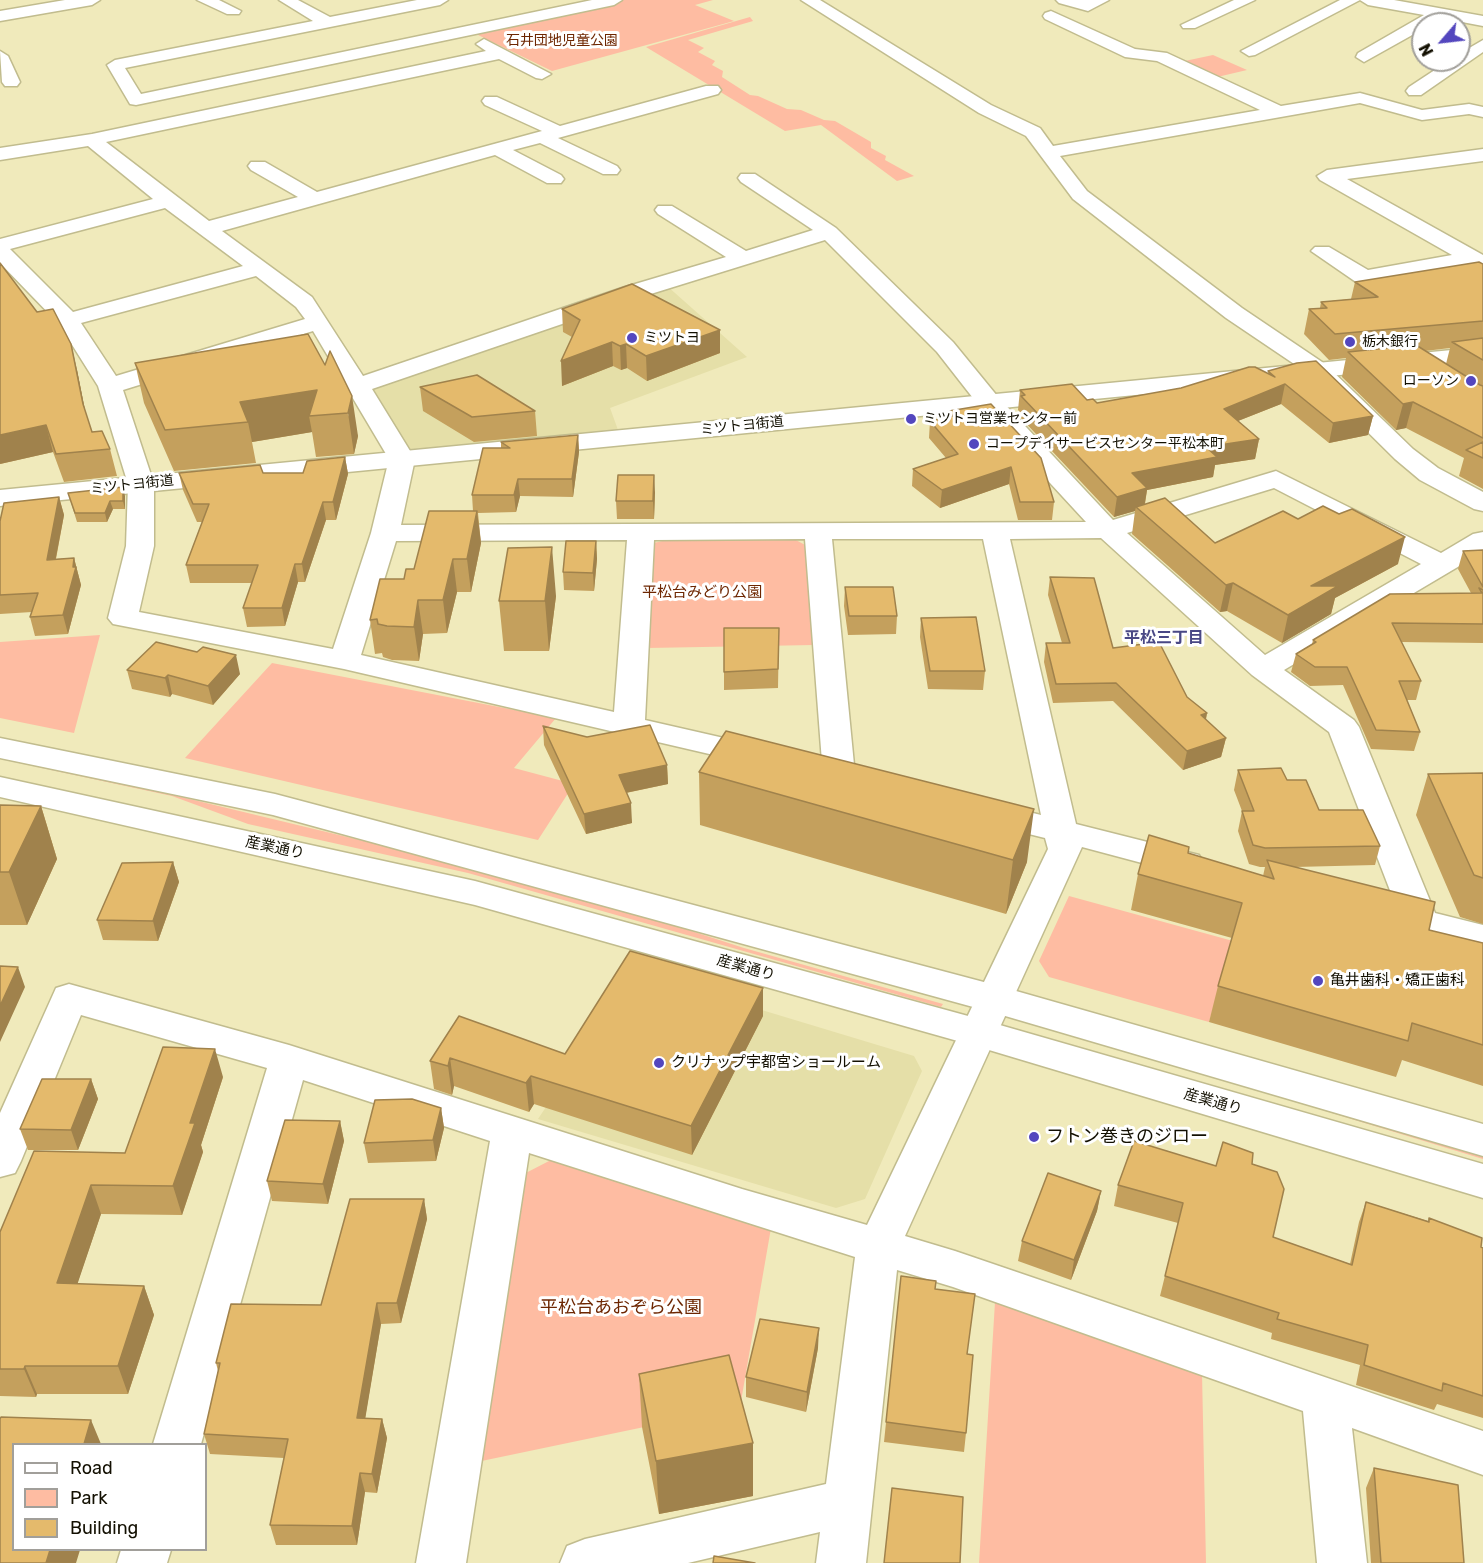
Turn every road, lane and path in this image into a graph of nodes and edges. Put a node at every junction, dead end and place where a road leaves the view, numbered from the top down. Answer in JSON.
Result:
{"nodes":[{"id":1,"x":92,"y":0,"type":"edge"},
{"id":2,"x":205,"y":0,"type":"edge"},
{"id":3,"x":287,"y":0,"type":"edge"},
{"id":4,"x":440,"y":0,"type":"edge"},
{"id":5,"x":614,"y":0,"type":"edge"},
{"id":6,"x":809,"y":0,"type":"edge"},
{"id":7,"x":1064,"y":0,"type":"edge"},
{"id":8,"x":1101,"y":0,"type":"edge"},
{"id":9,"x":1246,"y":0,"type":"edge"},
{"id":10,"x":1352,"y":0,"type":"edge"},
{"id":11,"x":1368,"y":0,"type":"edge"},
{"id":12,"x":400,"y":3,"type":"edge"},
{"id":13,"x":233,"y":11,"type":"dead end"},
{"id":14,"x":1433,"y":12,"type":"edge"},
{"id":15,"x":0,"y":16,"type":"edge"},
{"id":16,"x":1051,"y":16,"type":"dead end"},
{"id":17,"x":327,"y":22,"type":"junction"},
{"id":18,"x":1189,"y":25,"type":"dead end"},
{"id":19,"x":1411,"y":29,"type":"edge"},
{"id":20,"x":462,"y":32,"type":"junction"},
{"id":21,"x":1483,"y":45,"type":"edge"},
{"id":22,"x":1249,"y":51,"type":"dead end"},
{"id":23,"x":502,"y":53,"type":"junction"},
{"id":24,"x":0,"y":56,"type":"edge"},
{"id":25,"x":1364,"y":57,"type":"dead end"},
{"id":26,"x":525,"y":65,"type":"junction"},
{"id":27,"x":542,"y":74,"type":"dead end"},
{"id":28,"x":456,"y":81,"type":"dead end"},
{"id":29,"x":11,"y":82,"type":"dead end"},
{"id":30,"x":712,"y":90,"type":"dead end"},
{"id":31,"x":1415,"y":91,"type":"dead end"},
{"id":32,"x":136,"y":100,"type":"junction"},
{"id":33,"x":281,"y":101,"type":"junction"},
{"id":34,"x":491,"y":101,"type":"dead end"},
{"id":35,"x":1279,"y":112,"type":"junction"},
{"id":36,"x":1483,"y":112,"type":"edge"},
{"id":37,"x":306,"y":116,"type":"dead end"},
{"id":38,"x":148,"y":128,"type":"junction"},
{"id":39,"x":551,"y":135,"type":"junction"},
{"id":40,"x":92,"y":140,"type":"junction"},
{"id":41,"x":497,"y":150,"type":"junction"},
{"id":42,"x":1048,"y":152,"type":"junction"},
{"id":43,"x":0,"y":154,"type":"edge"},
{"id":44,"x":1483,"y":154,"type":"edge"},
{"id":45,"x":258,"y":166,"type":"dead end"},
{"id":46,"x":610,"y":170,"type":"dead end"},
{"id":47,"x":748,"y":178,"type":"dead end"},
{"id":48,"x":554,"y":179,"type":"dead end"},
{"id":49,"x":315,"y":199,"type":"junction"},
{"id":50,"x":171,"y":200,"type":"junction"},
{"id":51,"x":665,"y":210,"type":"dead end"},
{"id":52,"x":208,"y":228,"type":"junction"},
{"id":53,"x":829,"y":232,"type":"junction"},
{"id":54,"x":0,"y":245,"type":"edge"},
{"id":55,"x":0,"y":251,"type":"edge"},
{"id":56,"x":1322,"y":251,"type":"dead end"},
{"id":57,"x":743,"y":258,"type":"junction"},
{"id":58,"x":1478,"y":261,"type":"edge"},
{"id":59,"x":260,"y":268,"type":"junction"},
{"id":60,"x":68,"y":320,"type":"junction"},
{"id":61,"x":319,"y":322,"type":"junction"},
{"id":62,"x":1483,"y":354,"type":"edge"},
{"id":63,"x":1415,"y":361,"type":"junction"},
{"id":64,"x":1317,"y":369,"type":"junction"},
{"id":65,"x":1444,"y":379,"type":"edge"},
{"id":66,"x":110,"y":386,"type":"junction"},
{"id":67,"x":356,"y":386,"type":"junction"},
{"id":68,"x":989,"y":402,"type":"junction"},
{"id":69,"x":402,"y":459,"type":"junction"},
{"id":70,"x":141,"y":484,"type":"junction"},
{"id":71,"x":0,"y":498,"type":"edge"},
{"id":72,"x":1483,"y":503,"type":"edge"},
{"id":73,"x":1108,"y":530,"type":"junction"},
{"id":74,"x":641,"y":531,"type":"junction"},
{"id":75,"x":818,"y":532,"type":"junction"},
{"id":76,"x":995,"y":532,"type":"junction"},
{"id":77,"x":385,"y":534,"type":"junction"},
{"id":78,"x":1483,"y":540,"type":"edge"},
{"id":79,"x":1442,"y":564,"type":"junction"},
{"id":80,"x":344,"y":660,"type":"junction"},
{"id":81,"x":1263,"y":669,"type":"junction"},
{"id":82,"x":629,"y":724,"type":"junction"},
{"id":83,"x":0,"y":748,"type":"edge"},
{"id":84,"x":0,"y":787,"type":"edge"},
{"id":85,"x":961,"y":806,"type":"edge"},
{"id":86,"x":1061,"y":831,"type":"junction"},
{"id":87,"x":1212,"y":869,"type":"edge"},
{"id":88,"x":1374,"y":910,"type":"edge"},
{"id":89,"x":1420,"y":922,"type":"junction"},
{"id":90,"x":1483,"y":938,"type":"edge"},
{"id":91,"x":995,"y":999,"type":"junction"},
{"id":92,"x":979,"y":1033,"type":"junction"},
{"id":93,"x":289,"y":1060,"type":"junction"},
{"id":94,"x":512,"y":1131,"type":"junction"},
{"id":95,"x":1483,"y":1140,"type":"edge"},
{"id":96,"x":0,"y":1161,"type":"edge"},
{"id":97,"x":1483,"y":1180,"type":"edge"},
{"id":98,"x":878,"y":1246,"type":"junction"},
{"id":99,"x":1325,"y":1399,"type":"junction"},
{"id":100,"x":177,"y":1443,"type":"edge"},
{"id":101,"x":1483,"y":1453,"type":"edge"},
{"id":102,"x":848,"y":1502,"type":"junction"},
{"id":103,"x":441,"y":1563,"type":"edge"},
{"id":104,"x":585,"y":1563,"type":"edge"},
{"id":105,"x":841,"y":1563,"type":"edge"},
{"id":106,"x":1342,"y":1563,"type":"edge"}],
"edges":[{"from":1,"to":15,"type":"street"},
{"from":2,"to":13,"type":"street"},
{"from":3,"to":17,"type":"street"},
{"from":4,"to":12,"type":"street"},
{"from":5,"to":20,"type":"street"},
{"from":6,"to":42,"type":"street"},
{"from":7,"to":8,"type":"street"},
{"from":9,"to":18,"type":"street"},
{"from":10,"to":22,"type":"street"},
{"from":11,"to":14,"type":"street"},
{"from":12,"to":17,"type":"street"},
{"from":12,"to":20,"type":"street"},
{"from":16,"to":35,"type":"street"},
{"from":17,"to":32,"type":"street"},
{"from":19,"to":25,"type":"street"},
{"from":20,"to":23,"type":"street"},
{"from":20,"to":32,"type":"street"},
{"from":21,"to":31,"type":"street"},
{"from":23,"to":26,"type":"street"},
{"from":23,"to":33,"type":"street"},
{"from":24,"to":29,"type":"street"},
{"from":26,"to":27,"type":"street"},
{"from":26,"to":28,"type":"street"},
{"from":30,"to":39,"type":"street"},
{"from":32,"to":38,"type":"street"},
{"from":33,"to":37,"type":"street"},
{"from":33,"to":38,"type":"street"},
{"from":34,"to":39,"type":"street"},
{"from":35,"to":36,"type":"street"},
{"from":35,"to":42,"type":"street"},
{"from":38,"to":40,"type":"street"},
{"from":39,"to":41,"type":"street"},
{"from":39,"to":46,"type":"street"},
{"from":40,"to":43,"type":"street"},
{"from":40,"to":50,"type":"street"},
{"from":41,"to":48,"type":"street"},
{"from":41,"to":49,"type":"street"},
{"from":42,"to":64,"type":"street"},
{"from":44,"to":58,"type":"street"},
{"from":45,"to":49,"type":"street"},
{"from":47,"to":53,"type":"street"},
{"from":49,"to":52,"type":"street"},
{"from":50,"to":52,"type":"street"},
{"from":50,"to":54,"type":"street"},
{"from":51,"to":57,"type":"street"},
{"from":52,"to":59,"type":"street"},
{"from":53,"to":57,"type":"street"},
{"from":53,"to":68,"type":"street"},
{"from":55,"to":60,"type":"street"},
{"from":56,"to":58,"type":"street"},
{"from":57,"to":67,"type":"street"},
{"from":59,"to":60,"type":"street"},
{"from":59,"to":61,"type":"street"},
{"from":60,"to":66,"type":"street"},
{"from":61,"to":66,"type":"street"},
{"from":61,"to":67,"type":"street"},
{"from":62,"to":63,"type":"street","name":"ミツトヨ街道"},
{"from":63,"to":64,"type":"street","name":"ミツトヨ街道"},
{"from":63,"to":65,"type":"street"},
{"from":64,"to":68,"type":"street","name":"ミツトヨ街道"},
{"from":64,"to":72,"type":"street"},
{"from":66,"to":70,"type":"street"},
{"from":67,"to":69,"type":"street"},
{"from":68,"to":69,"type":"street","name":"ミツトヨ街道"},
{"from":68,"to":73,"type":"street"},
{"from":69,"to":70,"type":"street","name":"ミツトヨ街道"},
{"from":69,"to":77,"type":"street"},
{"from":70,"to":71,"type":"street","name":"ミツトヨ街道"},
{"from":70,"to":80,"type":"street"},
{"from":73,"to":76,"type":"street"},
{"from":73,"to":79,"type":"street"},
{"from":73,"to":81,"type":"street"},
{"from":74,"to":75,"type":"street"},
{"from":74,"to":77,"type":"street"},
{"from":74,"to":82,"type":"street"},
{"from":75,"to":76,"type":"street"},
{"from":75,"to":82,"type":"street"},
{"from":76,"to":86,"type":"street"},
{"from":77,"to":80,"type":"street"},
{"from":78,"to":79,"type":"street"},
{"from":79,"to":81,"type":"street"},
{"from":80,"to":82,"type":"street"},
{"from":81,"to":89,"type":"street"},
{"from":83,"to":91,"type":"street"},
{"from":84,"to":92,"type":"street","name":"産業通り"},
{"from":85,"to":86,"type":"street"},
{"from":86,"to":87,"type":"street"},
{"from":86,"to":91,"type":"street"},
{"from":88,"to":89,"type":"street"},
{"from":89,"to":90,"type":"street"},
{"from":91,"to":92,"type":"street"},
{"from":91,"to":95,"type":"street"},
{"from":92,"to":97,"type":"street","name":"産業通り"},
{"from":92,"to":98,"type":"street"},
{"from":93,"to":94,"type":"street"},
{"from":93,"to":96,"type":"street"},
{"from":93,"to":100,"type":"street"},
{"from":94,"to":98,"type":"street"},
{"from":94,"to":103,"type":"street"},
{"from":98,"to":99,"type":"street"},
{"from":98,"to":102,"type":"street"},
{"from":99,"to":101,"type":"street"},
{"from":99,"to":106,"type":"street"},
{"from":102,"to":104,"type":"street"},
{"from":102,"to":105,"type":"street"}]}
